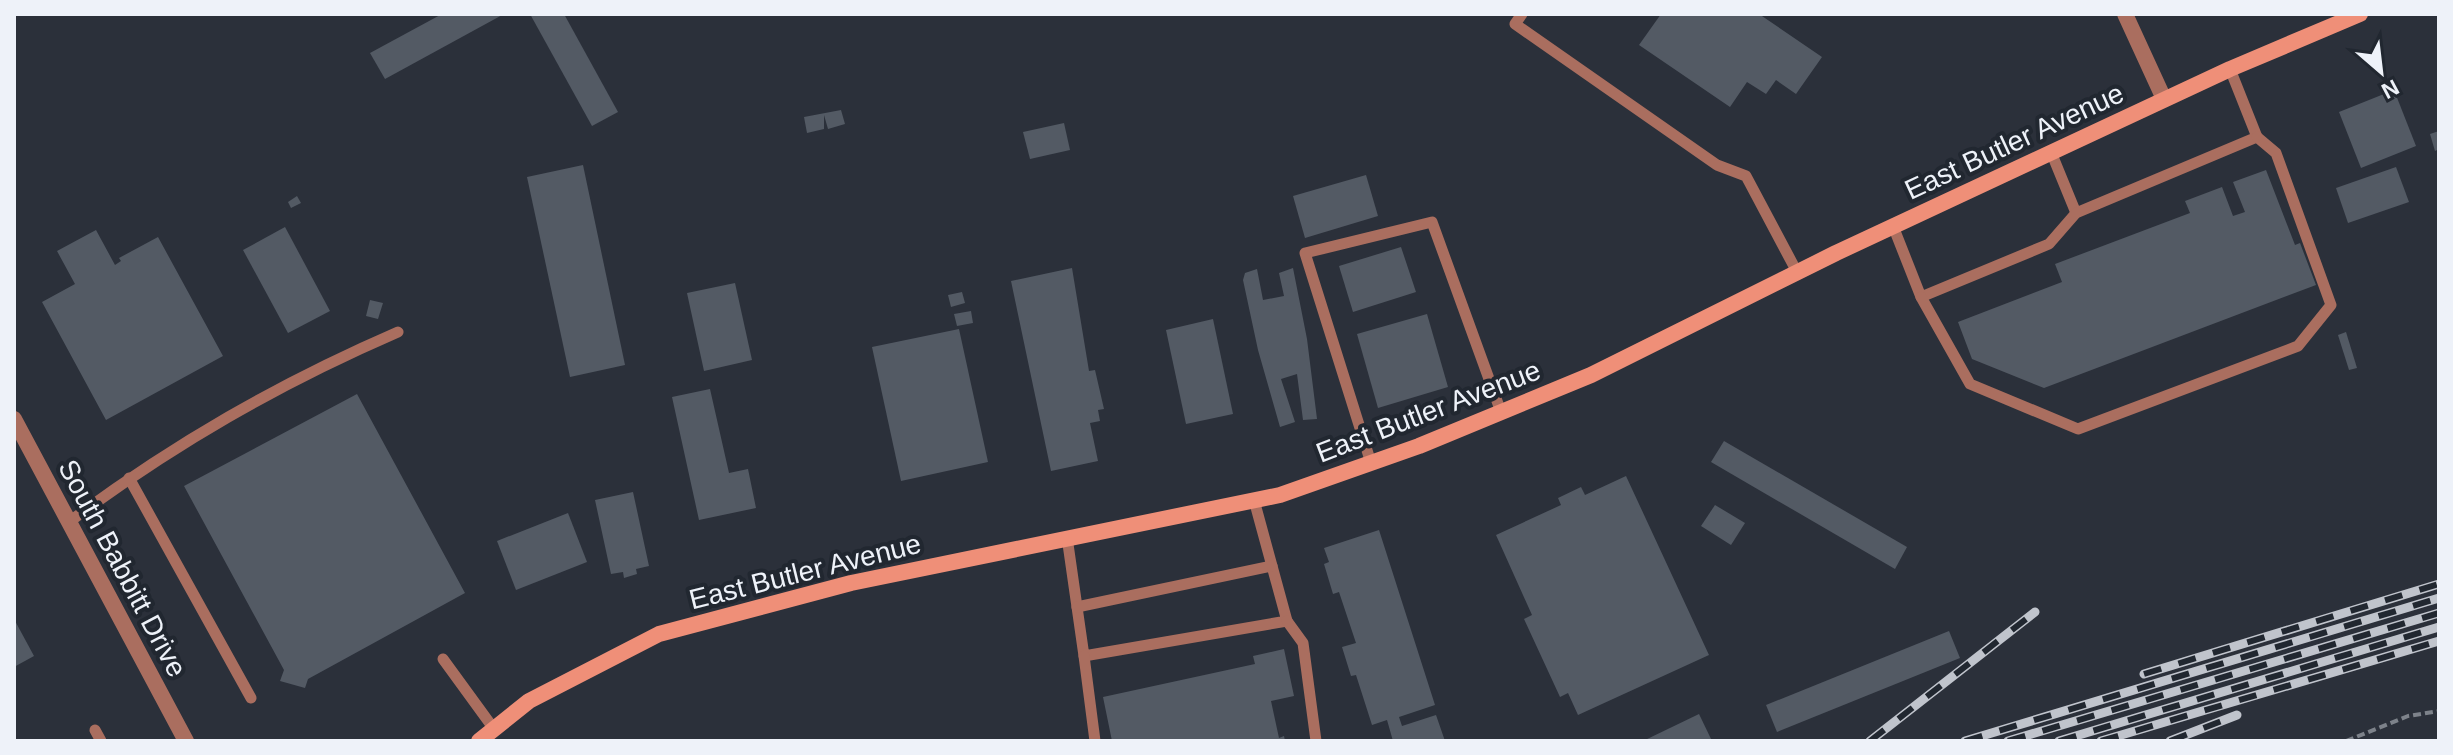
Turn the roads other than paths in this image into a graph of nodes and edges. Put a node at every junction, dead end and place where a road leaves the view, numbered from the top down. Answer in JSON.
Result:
{"nodes":[{"id":1,"x":1522,"y":14,"type":"edge"},
{"id":2,"x":2125,"y":14,"type":"edge"},
{"id":3,"x":2356,"y":15,"type":"edge"},
{"id":4,"x":2230,"y":69,"type":"junction"},
{"id":5,"x":2164,"y":99,"type":"junction"},
{"id":6,"x":2257,"y":137,"type":"junction"},
{"id":7,"x":2051,"y":152,"type":"junction"},
{"id":8,"x":2076,"y":213,"type":"junction"},
{"id":9,"x":1893,"y":226,"type":"junction"},
{"id":10,"x":1797,"y":272,"type":"junction"},
{"id":11,"x":1921,"y":297,"type":"junction"},
{"id":12,"x":398,"y":332,"type":"dead end"},
{"id":13,"x":1501,"y":412,"type":"junction"},
{"id":14,"x":14,"y":419,"type":"edge"},
{"id":15,"x":1371,"y":463,"type":"junction"},
{"id":16,"x":129,"y":478,"type":"junction"},
{"id":17,"x":1254,"y":500,"type":"junction"},
{"id":18,"x":69,"y":522,"type":"junction"},
{"id":19,"x":1067,"y":537,"type":"junction"},
{"id":20,"x":1272,"y":566,"type":"junction"},
{"id":21,"x":1077,"y":607,"type":"junction"},
{"id":22,"x":1287,"y":621,"type":"junction"},
{"id":23,"x":1084,"y":656,"type":"junction"},
{"id":24,"x":443,"y":659,"type":"dead end"},
{"id":25,"x":251,"y":698,"type":"dead end"},
{"id":26,"x":494,"y":729,"type":"junction"},
{"id":27,"x":186,"y":741,"type":"edge"},
{"id":28,"x":479,"y":741,"type":"edge"},
{"id":29,"x":1095,"y":741,"type":"edge"},
{"id":30,"x":1316,"y":741,"type":"edge"}],
"edges":[{"from":1,"to":10,"type":"lane"},
{"from":2,"to":5,"type":"street"},
{"from":3,"to":4,"type":"main road","name":"East Butler Avenue"},
{"from":4,"to":5,"type":"main road","name":"East Butler Avenue"},
{"from":4,"to":6,"type":"lane"},
{"from":5,"to":7,"type":"main road","name":"East Butler Avenue"},
{"from":6,"to":8,"type":"lane"},
{"from":6,"to":11,"type":"lane"},
{"from":7,"to":8,"type":"lane"},
{"from":7,"to":9,"type":"main road","name":"East Butler Avenue"},
{"from":8,"to":11,"type":"lane"},
{"from":9,"to":10,"type":"main road","name":"East Butler Avenue"},
{"from":9,"to":11,"type":"lane"},
{"from":10,"to":13,"type":"main road","name":"East Butler Avenue"},
{"from":12,"to":16,"type":"lane"},
{"from":13,"to":15,"type":"main road","name":"East Butler Avenue"},
{"from":13,"to":15,"type":"lane"},
{"from":14,"to":18,"type":"street","name":"South Babbitt Drive"},
{"from":15,"to":17,"type":"main road","name":"East Butler Avenue"},
{"from":16,"to":18,"type":"lane"},
{"from":16,"to":25,"type":"lane"},
{"from":17,"to":19,"type":"main road","name":"East Butler Avenue"},
{"from":17,"to":20,"type":"lane"},
{"from":18,"to":27,"type":"street","name":"South Babbitt Drive"},
{"from":19,"to":21,"type":"lane"},
{"from":19,"to":26,"type":"main road","name":"East Butler Avenue"},
{"from":20,"to":21,"type":"lane"},
{"from":20,"to":22,"type":"lane"},
{"from":21,"to":23,"type":"lane"},
{"from":22,"to":23,"type":"lane"},
{"from":22,"to":30,"type":"lane"},
{"from":23,"to":29,"type":"lane"},
{"from":24,"to":26,"type":"lane"},
{"from":26,"to":28,"type":"main road","name":"East Butler Avenue"}]}
